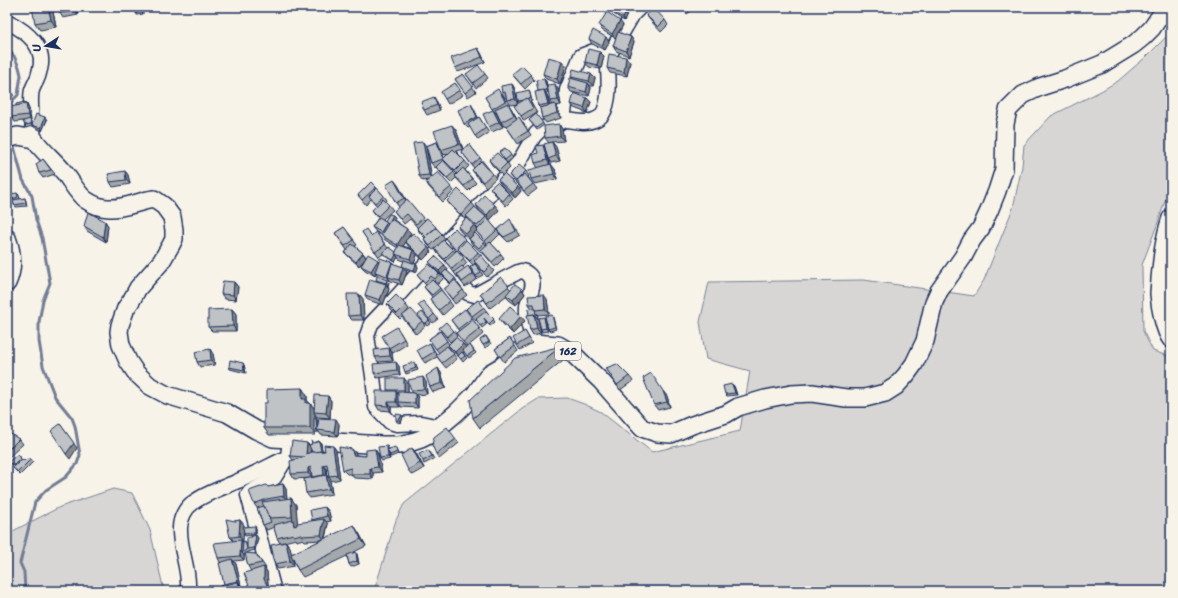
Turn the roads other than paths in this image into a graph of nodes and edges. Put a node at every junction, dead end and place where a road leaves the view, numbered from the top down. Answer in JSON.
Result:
{"nodes":[{"id":1,"x":640,"y":7,"type":"edge"},
{"id":2,"x":1166,"y":7,"type":"edge"},
{"id":3,"x":7,"y":21,"type":"edge"},
{"id":4,"x":607,"y":54,"type":"junction"},
{"id":5,"x":564,"y":120,"type":"junction"},
{"id":6,"x":34,"y":139,"type":"junction"},
{"id":7,"x":7,"y":140,"type":"edge"},
{"id":8,"x":1171,"y":218,"type":"edge"},
{"id":9,"x":7,"y":238,"type":"edge"},
{"id":10,"x":436,"y":254,"type":"junction"},
{"id":11,"x":7,"y":283,"type":"edge"},
{"id":12,"x":1171,"y":338,"type":"edge"},
{"id":13,"x":534,"y":343,"type":"junction"},
{"id":14,"x":440,"y":427,"type":"junction"},
{"id":15,"x":290,"y":439,"type":"junction"},
{"id":16,"x":288,"y":456,"type":"junction"},
{"id":17,"x":188,"y":591,"type":"edge"},
{"id":18,"x":274,"y":591,"type":"edge"}],
"edges":[{"from":1,"to":4,"type":"street"},
{"from":2,"to":13,"type":"main road","number":"162"},
{"from":3,"to":6,"type":"street"},
{"from":4,"to":5,"type":"street"},
{"from":4,"to":5,"type":"street"},
{"from":5,"to":10,"type":"street"},
{"from":6,"to":7,"type":"main road"},
{"from":6,"to":15,"type":"main road"},
{"from":8,"to":12,"type":"main road"},
{"from":9,"to":11,"type":"main road"},
{"from":10,"to":13,"type":"street"},
{"from":10,"to":14,"type":"street"},
{"from":13,"to":14,"type":"main road"},
{"from":14,"to":15,"type":"main road"},
{"from":15,"to":16,"type":"street"},
{"from":16,"to":17,"type":"street"},
{"from":16,"to":18,"type":"street"}]}
